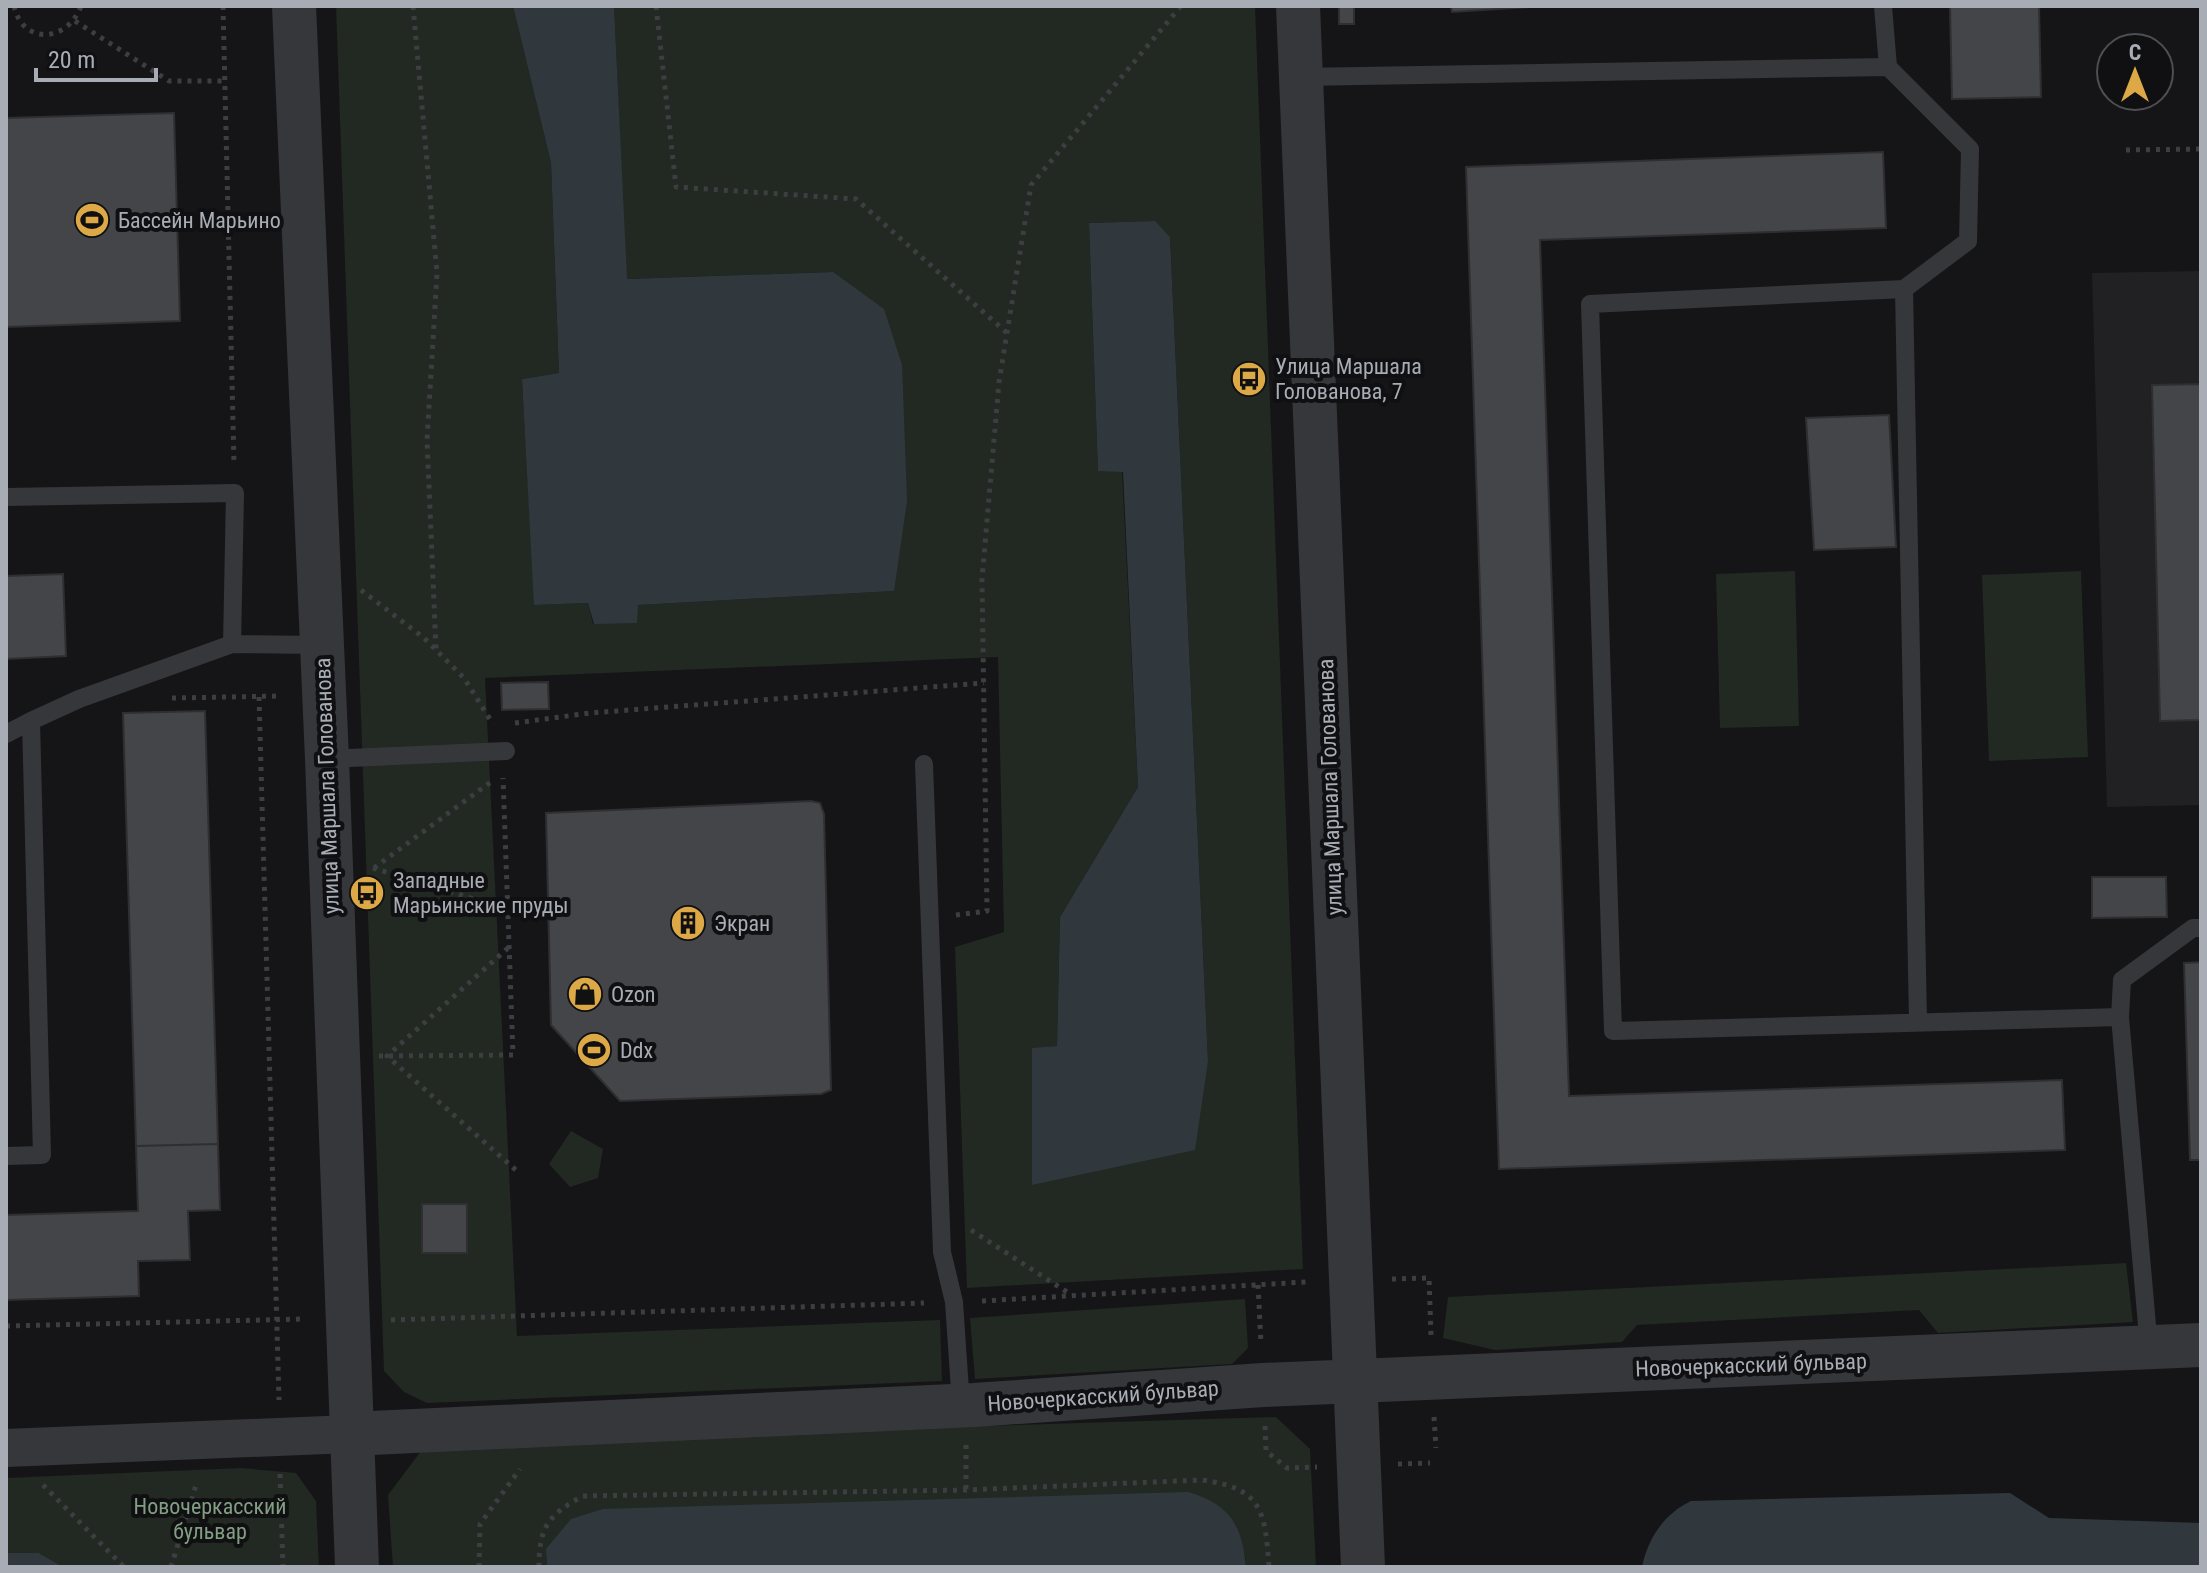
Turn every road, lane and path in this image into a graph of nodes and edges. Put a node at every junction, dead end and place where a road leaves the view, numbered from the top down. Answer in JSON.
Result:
{"nodes":[{"id":1,"x":14,"y":6,"type":"edge"},
{"id":2,"x":81,"y":6,"type":"edge"},
{"id":3,"x":223,"y":6,"type":"edge"},
{"id":4,"x":294,"y":6,"type":"edge"},
{"id":5,"x":413,"y":6,"type":"edge"},
{"id":6,"x":656,"y":6,"type":"edge"},
{"id":7,"x":1181,"y":6,"type":"edge"},
{"id":8,"x":1298,"y":6,"type":"edge"},
{"id":9,"x":1883,"y":6,"type":"edge"},
{"id":10,"x":75,"y":21,"type":"junction"},
{"id":11,"x":1888,"y":67,"type":"junction"},
{"id":12,"x":1300,"y":77,"type":"junction"},
{"id":13,"x":227,"y":81,"type":"junction"},
{"id":14,"x":2201,"y":149,"type":"edge"},
{"id":15,"x":2126,"y":150,"type":"dead end"},
{"id":16,"x":1904,"y":289,"type":"junction"},
{"id":17,"x":1007,"y":333,"type":"junction"},
{"id":18,"x":235,"y":493,"type":"junction"},
{"id":19,"x":6,"y":497,"type":"edge"},
{"id":20,"x":357,"y":602,"type":"dead end"},
{"id":21,"x":232,"y":644,"type":"junction"},
{"id":22,"x":323,"y":645,"type":"junction"},
{"id":23,"x":436,"y":650,"type":"junction"},
{"id":24,"x":984,"y":683,"type":"junction"},
{"id":25,"x":259,"y":697,"type":"dead end"},
{"id":26,"x":31,"y":721,"type":"junction"},
{"id":27,"x":6,"y":734,"type":"edge"},
{"id":28,"x":506,"y":751,"type":"dead end"},
{"id":29,"x":327,"y":759,"type":"junction"},
{"id":30,"x":924,"y":764,"type":"dead end"},
{"id":31,"x":330,"y":855,"type":"junction"},
{"id":32,"x":373,"y":868,"type":"junction"},
{"id":33,"x":506,"y":909,"type":"junction"},
{"id":34,"x":929,"y":918,"type":"junction"},
{"id":35,"x":2201,"y":928,"type":"edge"},
{"id":36,"x":508,"y":947,"type":"junction"},
{"id":37,"x":2120,"y":1017,"type":"junction"},
{"id":38,"x":1918,"y":1022,"type":"junction"},
{"id":39,"x":387,"y":1056,"type":"junction"},
{"id":40,"x":6,"y":1156,"type":"edge"},
{"id":41,"x":517,"y":1171,"type":"dead end"},
{"id":42,"x":940,"y":1210,"type":"junction"},
{"id":43,"x":1391,"y":1279,"type":"dead end"},
{"id":44,"x":1306,"y":1282,"type":"dead end"},
{"id":45,"x":1072,"y":1295,"type":"dead end"},
{"id":46,"x":1431,"y":1336,"type":"dead end"},
{"id":47,"x":2201,"y":1345,"type":"edge"},
{"id":48,"x":2149,"y":1348,"type":"junction"},
{"id":49,"x":1261,"y":1349,"type":"dead end"},
{"id":50,"x":1355,"y":1381,"type":"junction"},
{"id":51,"x":961,"y":1405,"type":"junction"},
{"id":52,"x":1434,"y":1415,"type":"dead end"},
{"id":53,"x":1265,"y":1417,"type":"dead end"},
{"id":54,"x":350,"y":1434,"type":"junction"},
{"id":55,"x":280,"y":1438,"type":"junction"},
{"id":56,"x":6,"y":1448,"type":"edge"},
{"id":57,"x":1436,"y":1448,"type":"dead end"},
{"id":58,"x":528,"y":1457,"type":"dead end"},
{"id":59,"x":1430,"y":1463,"type":"dead end"},
{"id":60,"x":1397,"y":1464,"type":"dead end"},
{"id":61,"x":1320,"y":1467,"type":"dead end"},
{"id":62,"x":196,"y":1485,"type":"dead end"},
{"id":63,"x":124,"y":1567,"type":"edge"},
{"id":64,"x":171,"y":1567,"type":"edge"},
{"id":65,"x":283,"y":1567,"type":"edge"},
{"id":66,"x":357,"y":1567,"type":"edge"},
{"id":67,"x":479,"y":1567,"type":"edge"},
{"id":68,"x":539,"y":1567,"type":"edge"},
{"id":69,"x":1269,"y":1567,"type":"edge"},
{"id":70,"x":1363,"y":1567,"type":"edge"}],
"edges":[{"from":1,"to":10,"type":"path"},
{"from":2,"to":10,"type":"path"},
{"from":3,"to":13,"type":"path"},
{"from":4,"to":22,"type":"street","name":"улица Маршала Голованова"},
{"from":5,"to":23,"type":"path"},
{"from":6,"to":17,"type":"path"},
{"from":7,"to":17,"type":"path"},
{"from":8,"to":12,"type":"street","name":"улица Маршала Голованова"},
{"from":9,"to":11,"type":"lane"},
{"from":10,"to":13,"type":"path"},
{"from":11,"to":12,"type":"lane"},
{"from":11,"to":16,"type":"lane"},
{"from":12,"to":50,"type":"street","name":"улица Маршала Голованова"},
{"from":13,"to":18,"type":"path"},
{"from":14,"to":15,"type":"path"},
{"from":16,"to":38,"type":"lane"},
{"from":16,"to":38,"type":"lane"},
{"from":17,"to":24,"type":"path"},
{"from":18,"to":19,"type":"lane"},
{"from":18,"to":21,"type":"lane"},
{"from":20,"to":23,"type":"path"},
{"from":21,"to":22,"type":"lane"},
{"from":21,"to":26,"type":"lane"},
{"from":22,"to":29,"type":"street","name":"улица Маршала Голованова"},
{"from":23,"to":24,"type":"path"},
{"from":24,"to":34,"type":"path"},
{"from":25,"to":55,"type":"path"},
{"from":26,"to":27,"type":"lane"},
{"from":26,"to":40,"type":"lane"},
{"from":28,"to":29,"type":"lane"},
{"from":29,"to":31,"type":"street","name":"улица Маршала Голованова"},
{"from":30,"to":34,"type":"lane"},
{"from":31,"to":32,"type":"path"},
{"from":31,"to":54,"type":"street","name":"улица Маршала Голованова"},
{"from":32,"to":33,"type":"path"},
{"from":32,"to":33,"type":"path"},
{"from":33,"to":36,"type":"path"},
{"from":34,"to":42,"type":"lane"},
{"from":35,"to":37,"type":"lane"},
{"from":36,"to":39,"type":"path"},
{"from":36,"to":39,"type":"path"},
{"from":37,"to":38,"type":"lane"},
{"from":37,"to":48,"type":"lane"},
{"from":39,"to":41,"type":"path"},
{"from":42,"to":45,"type":"path"},
{"from":42,"to":51,"type":"lane"},
{"from":43,"to":46,"type":"path"},
{"from":44,"to":49,"type":"path"},
{"from":47,"to":48,"type":"street","name":"Новочеркасский бульвар"},
{"from":48,"to":50,"type":"street","name":"Новочеркасский бульвар"},
{"from":50,"to":51,"type":"street","name":"Новочеркасский бульвар"},
{"from":50,"to":70,"type":"street","name":"улица Маршала Голованова"},
{"from":51,"to":54,"type":"street","name":"Новочеркасский бульвар"},
{"from":52,"to":57,"type":"path"},
{"from":53,"to":61,"type":"path"},
{"from":54,"to":55,"type":"street","name":"Новочеркасский бульвар"},
{"from":54,"to":66,"type":"street","name":"улица Маршала Голованова"},
{"from":55,"to":56,"type":"street","name":"Новочеркасский бульвар"},
{"from":55,"to":65,"type":"path"},
{"from":56,"to":63,"type":"path"},
{"from":58,"to":67,"type":"path"},
{"from":59,"to":60,"type":"path"},
{"from":62,"to":64,"type":"path"},
{"from":68,"to":69,"type":"path"}]}
